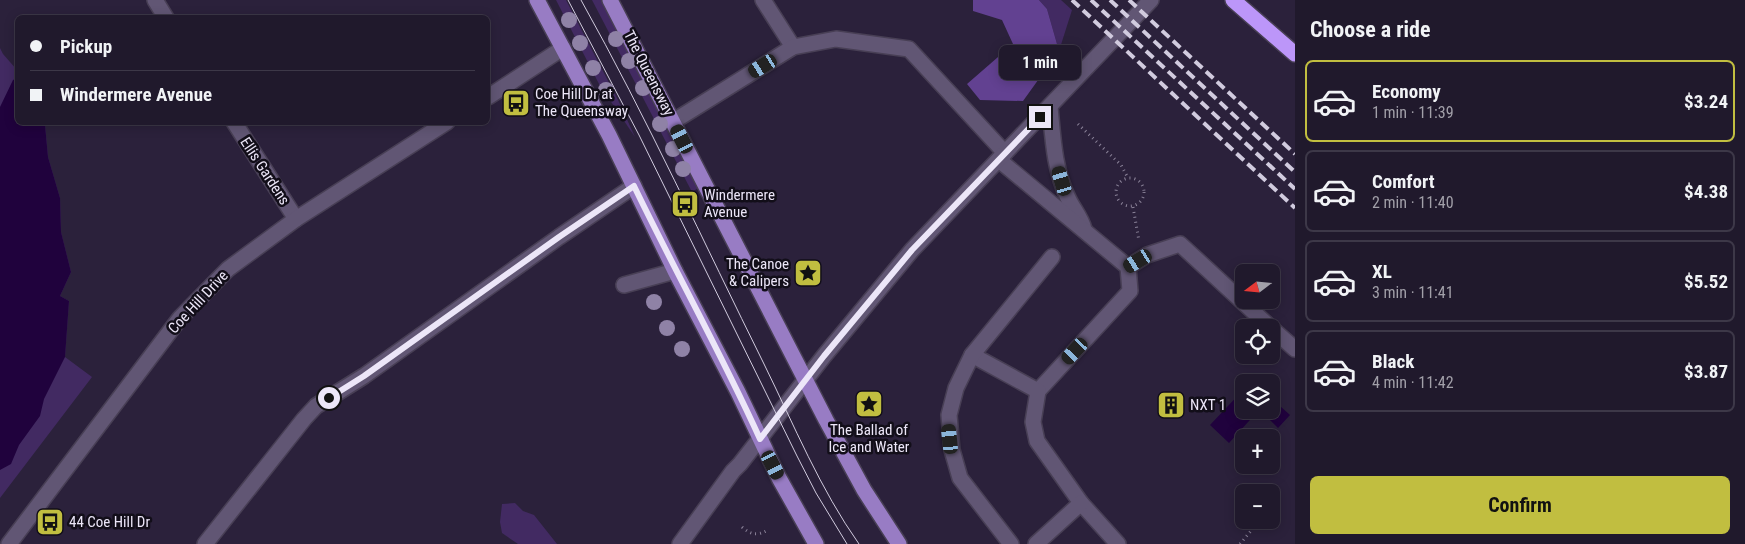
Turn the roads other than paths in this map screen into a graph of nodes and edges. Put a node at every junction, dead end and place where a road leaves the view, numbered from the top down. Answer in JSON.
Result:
{"nodes":[{"id":1,"x":155,"y":0,"type":"edge"},
{"id":2,"x":537,"y":0,"type":"edge"},
{"id":3,"x":610,"y":0,"type":"edge"},
{"id":4,"x":763,"y":0,"type":"edge"},
{"id":5,"x":1151,"y":0,"type":"edge"},
{"id":6,"x":1236,"y":2,"type":"edge"},
{"id":7,"x":164,"y":15,"type":"edge"},
{"id":8,"x":563,"y":48,"type":"junction"},
{"id":9,"x":793,"y":48,"type":"junction"},
{"id":10,"x":1289,"y":49,"type":"edge"},
{"id":11,"x":1295,"y":60,"type":"edge"},
{"id":12,"x":490,"y":96,"type":"edge"},
{"id":13,"x":1050,"y":107,"type":"junction"},
{"id":14,"x":674,"y":121,"type":"junction"},
{"id":15,"x":236,"y":125,"type":"edge"},
{"id":16,"x":442,"y":125,"type":"edge"},
{"id":17,"x":1002,"y":156,"type":"junction"},
{"id":18,"x":634,"y":186,"type":"junction"},
{"id":19,"x":296,"y":219,"type":"junction"},
{"id":20,"x":1085,"y":230,"type":"junction"},
{"id":21,"x":1052,"y":257,"type":"dead end"},
{"id":22,"x":1128,"y":267,"type":"junction"},
{"id":23,"x":675,"y":271,"type":"junction"},
{"id":24,"x":624,"y":285,"type":"dead end"},
{"id":25,"x":1261,"y":319,"type":"edge"},
{"id":26,"x":1280,"y":336,"type":"edge"},
{"id":27,"x":1295,"y":350,"type":"edge"},
{"id":28,"x":972,"y":355,"type":"junction"},
{"id":29,"x":806,"y":379,"type":"junction"},
{"id":30,"x":1038,"y":391,"type":"junction"},
{"id":31,"x":760,"y":439,"type":"junction"},
{"id":32,"x":1081,"y":504,"type":"junction"},
{"id":33,"x":9,"y":544,"type":"edge"},
{"id":34,"x":205,"y":544,"type":"edge"},
{"id":35,"x":680,"y":544,"type":"edge"},
{"id":36,"x":816,"y":544,"type":"edge"},
{"id":37,"x":899,"y":544,"type":"edge"},
{"id":38,"x":1011,"y":544,"type":"edge"},
{"id":39,"x":1036,"y":544,"type":"edge"},
{"id":40,"x":1118,"y":544,"type":"edge"}],
"edges":[{"from":1,"to":7,"type":"street"},
{"from":2,"to":8,"type":"main road"},
{"from":3,"to":14,"type":"main road","name":"The Queensway"},
{"from":4,"to":9,"type":"street"},
{"from":5,"to":13,"type":"street"},
{"from":6,"to":10,"type":"highway"},
{"from":8,"to":12,"type":"street"},
{"from":8,"to":18,"type":"main road"},
{"from":9,"to":14,"type":"street"},
{"from":9,"to":17,"type":"street"},
{"from":10,"to":11,"type":"highway"},
{"from":13,"to":17,"type":"street"},
{"from":13,"to":20,"type":"street"},
{"from":14,"to":29,"type":"main road","name":"The Queensway"},
{"from":15,"to":19,"type":"street","name":"Ellis Gardens"},
{"from":16,"to":19,"type":"street","name":"Coe Hill Drive"},
{"from":17,"to":20,"type":"street"},
{"from":17,"to":29,"type":"street"},
{"from":18,"to":23,"type":"main road"},
{"from":18,"to":34,"type":"street"},
{"from":19,"to":33,"type":"street","name":"Coe Hill Drive"},
{"from":20,"to":22,"type":"street"},
{"from":21,"to":28,"type":"street"},
{"from":22,"to":25,"type":"street"},
{"from":22,"to":30,"type":"street"},
{"from":23,"to":24,"type":"street"},
{"from":23,"to":31,"type":"main road"},
{"from":26,"to":27,"type":"street"},
{"from":28,"to":30,"type":"street"},
{"from":28,"to":38,"type":"street"},
{"from":29,"to":31,"type":"street"},
{"from":29,"to":37,"type":"main road","name":"The Queensway"},
{"from":30,"to":32,"type":"street"},
{"from":31,"to":35,"type":"street"},
{"from":31,"to":36,"type":"main road"},
{"from":32,"to":39,"type":"street"},
{"from":32,"to":40,"type":"street"}]}
